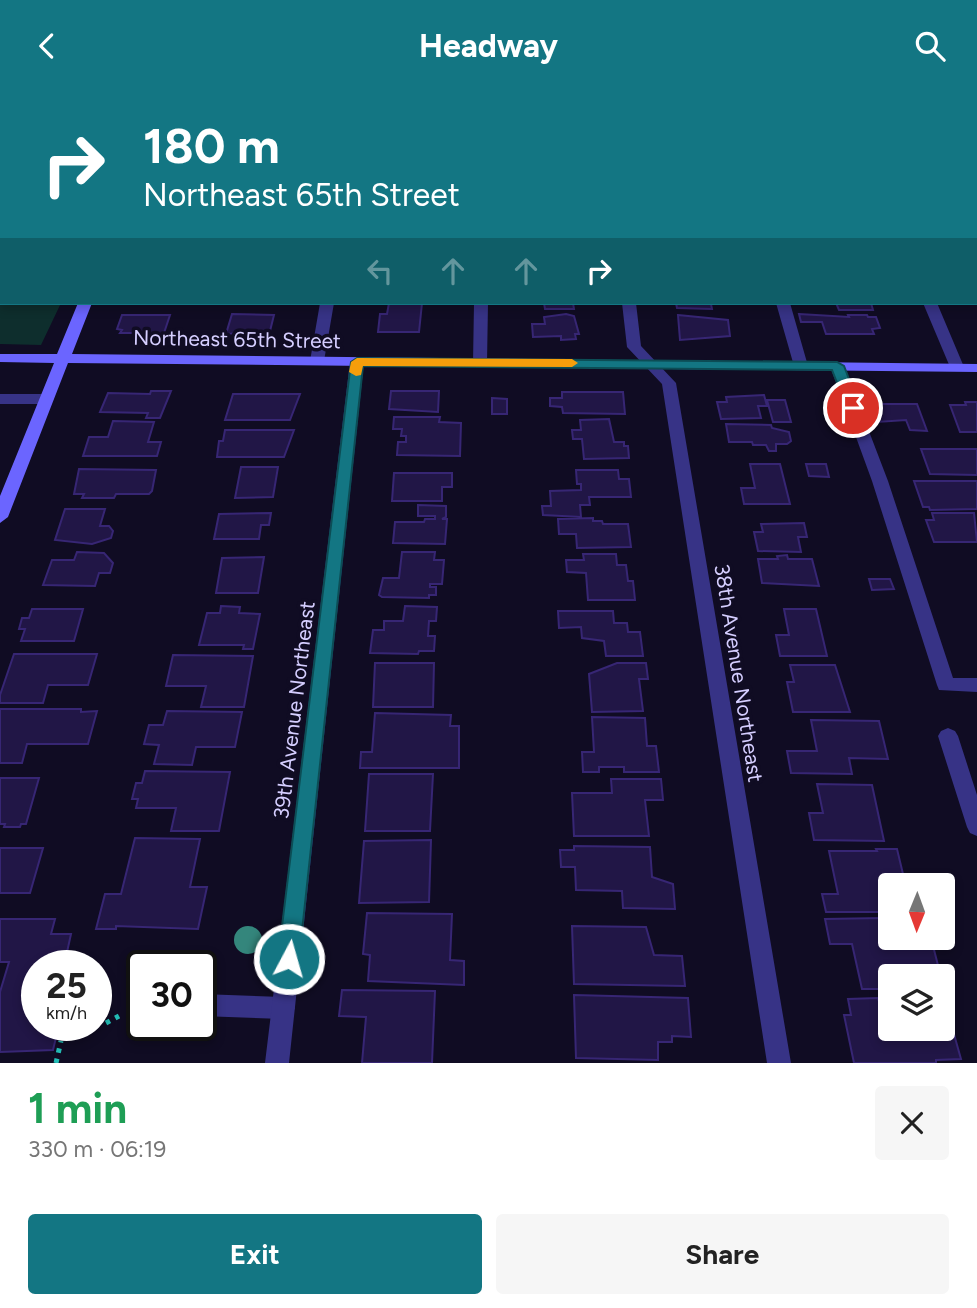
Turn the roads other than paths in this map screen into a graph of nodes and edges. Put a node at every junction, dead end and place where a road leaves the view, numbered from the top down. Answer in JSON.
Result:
{"nodes":[{"id":1,"x":84,"y":305,"type":"edge"},
{"id":2,"x":327,"y":305,"type":"edge"},
{"id":3,"x":481,"y":305,"type":"edge"},
{"id":4,"x":629,"y":305,"type":"edge"},
{"id":5,"x":784,"y":305,"type":"edge"},
{"id":6,"x":931,"y":305,"type":"edge"},
{"id":7,"x":0,"y":358,"type":"edge"},
{"id":8,"x":62,"y":358,"type":"junction"},
{"id":9,"x":317,"y":361,"type":"junction"},
{"id":10,"x":357,"y":362,"type":"junction"},
{"id":11,"x":480,"y":363,"type":"junction"},
{"id":12,"x":648,"y":364,"type":"junction"},
{"id":13,"x":801,"y":366,"type":"junction"},
{"id":14,"x":837,"y":366,"type":"junction"},
{"id":15,"x":957,"y":367,"type":"junction"},
{"id":16,"x":977,"y":368,"type":"edge"},
{"id":17,"x":0,"y":399,"type":"edge"},
{"id":18,"x":46,"y":400,"type":"junction"},
{"id":19,"x":4,"y":497,"type":"edge"},
{"id":20,"x":0,"y":517,"type":"edge"},
{"id":21,"x":977,"y":685,"type":"edge"},
{"id":22,"x":948,"y":736,"type":"dead end"},
{"id":23,"x":977,"y":827,"type":"edge"},
{"id":24,"x":217,"y":1006,"type":"edge"},
{"id":25,"x":283,"y":1008,"type":"junction"},
{"id":26,"x":277,"y":1063,"type":"edge"},
{"id":27,"x":779,"y":1063,"type":"edge"}],
"edges":[{"from":1,"to":8,"type":"main road"},
{"from":2,"to":9,"type":"street"},
{"from":3,"to":11,"type":"street"},
{"from":4,"to":12,"type":"street","name":"38th Avenue Northeast"},
{"from":5,"to":13,"type":"street"},
{"from":6,"to":15,"type":"street"},
{"from":7,"to":8,"type":"main road","name":"Northeast 65th Street"},
{"from":8,"to":9,"type":"main road","name":"Northeast 65th Street"},
{"from":8,"to":18,"type":"main road"},
{"from":9,"to":10,"type":"main road","name":"Northeast 65th Street"},
{"from":10,"to":11,"type":"main road","name":"Northeast 65th Street"},
{"from":10,"to":25,"type":"street","name":"39th Avenue Northeast"},
{"from":11,"to":12,"type":"main road","name":"Northeast 65th Street"},
{"from":12,"to":13,"type":"main road","name":"Northeast 65th Street"},
{"from":12,"to":27,"type":"street","name":"38th Avenue Northeast"},
{"from":13,"to":14,"type":"main road","name":"Northeast 65th Street"},
{"from":14,"to":15,"type":"main road","name":"Northeast 65th Street"},
{"from":14,"to":21,"type":"street"},
{"from":15,"to":16,"type":"main road","name":"Northeast 65th Street"},
{"from":17,"to":18,"type":"street"},
{"from":18,"to":19,"type":"main road"},
{"from":19,"to":20,"type":"main road"},
{"from":22,"to":23,"type":"street"},
{"from":24,"to":25,"type":"street"},
{"from":25,"to":26,"type":"street","name":"39th Avenue Northeast"}]}
